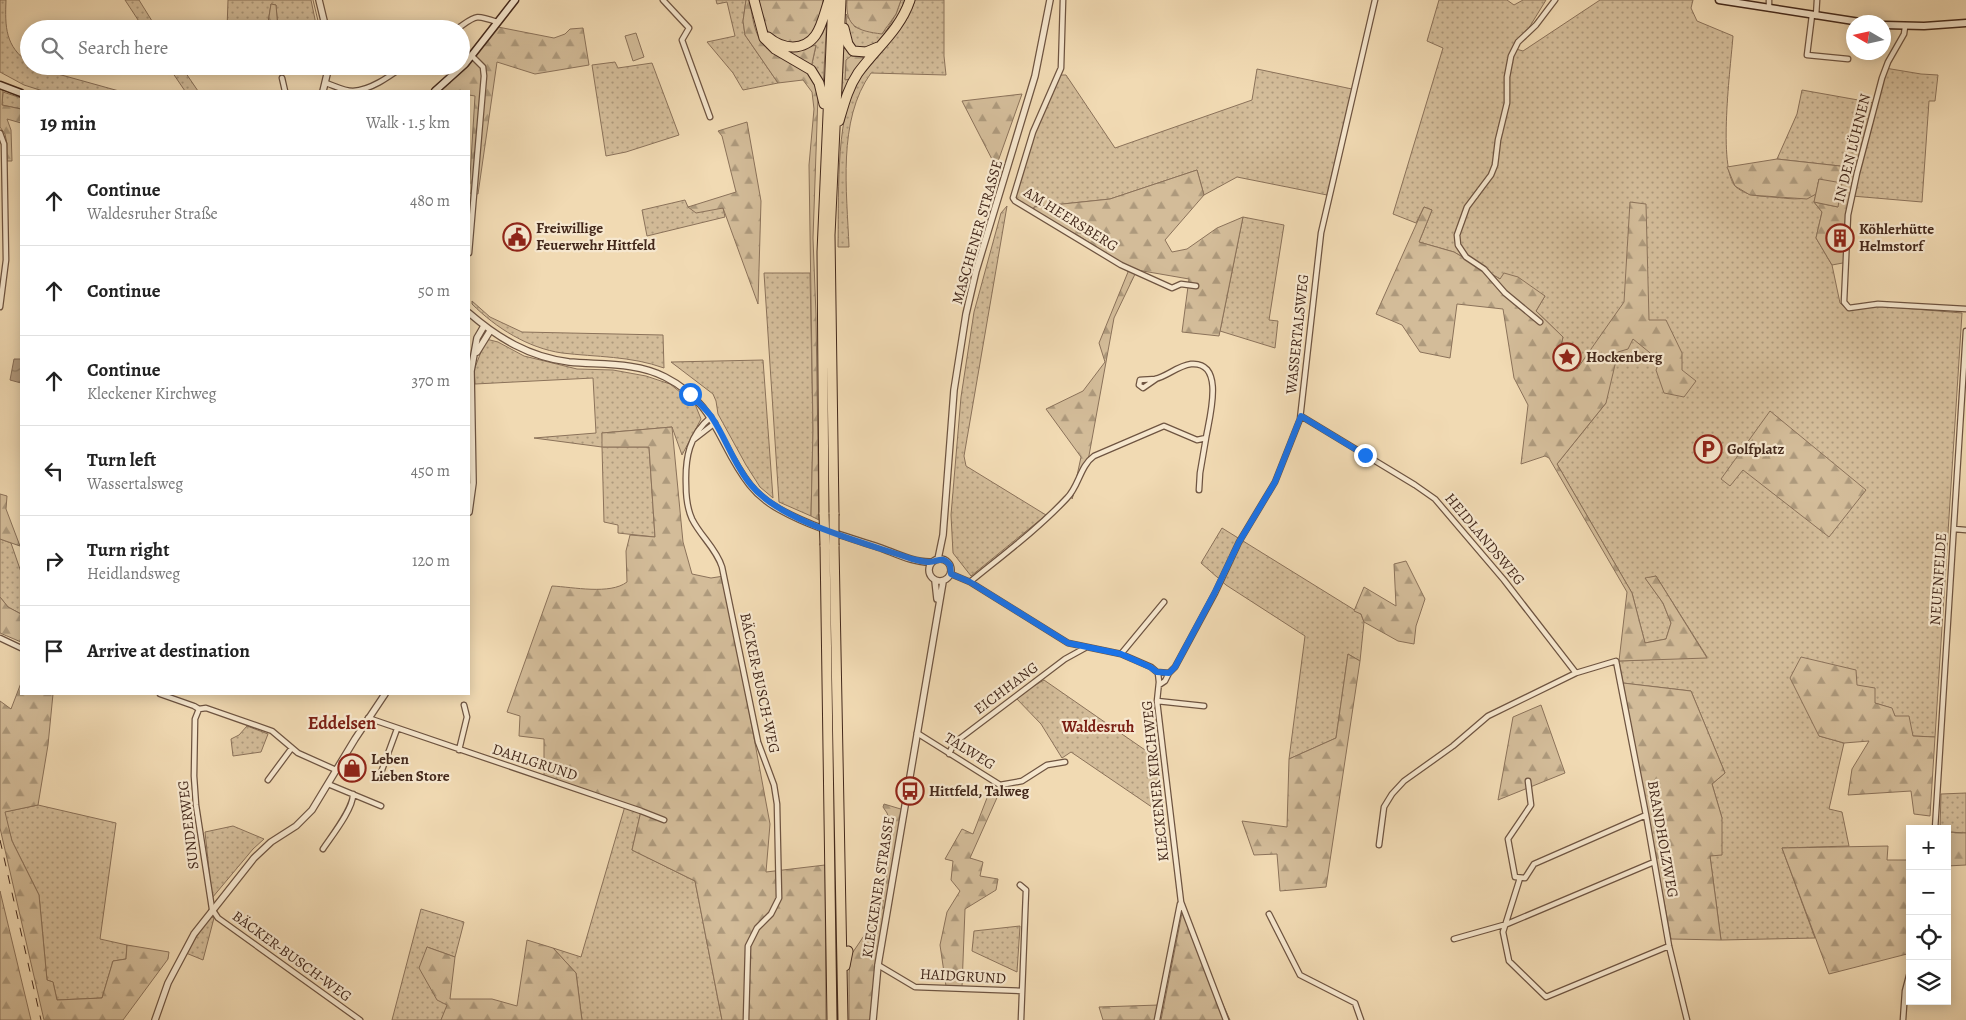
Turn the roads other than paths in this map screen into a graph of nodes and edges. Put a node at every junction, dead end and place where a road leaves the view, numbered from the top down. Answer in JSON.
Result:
{"nodes":[{"id":1,"x":321,"y":0,"type":"edge"},
{"id":2,"x":515,"y":0,"type":"edge"},
{"id":3,"x":663,"y":0,"type":"edge"},
{"id":4,"x":754,"y":0,"type":"edge"},
{"id":5,"x":831,"y":0,"type":"edge"},
{"id":6,"x":910,"y":0,"type":"edge"},
{"id":7,"x":1050,"y":0,"type":"edge"},
{"id":8,"x":1063,"y":0,"type":"edge"},
{"id":9,"x":1375,"y":0,"type":"edge"},
{"id":10,"x":1554,"y":0,"type":"edge"},
{"id":11,"x":1719,"y":0,"type":"edge"},
{"id":12,"x":1770,"y":0,"type":"edge"},
{"id":13,"x":1817,"y":0,"type":"edge"},
{"id":14,"x":841,"y":4,"type":"edge"},
{"id":15,"x":1769,"y":8,"type":"junction"},
{"id":16,"x":1814,"y":15,"type":"junction"},
{"id":17,"x":324,"y":20,"type":"edge"},
{"id":18,"x":469,"y":20,"type":"edge"},
{"id":19,"x":1846,"y":20,"type":"edge"},
{"id":20,"x":497,"y":22,"type":"junction"},
{"id":21,"x":1966,"y":23,"type":"edge"},
{"id":22,"x":760,"y":26,"type":"junction"},
{"id":23,"x":1891,"y":26,"type":"edge"},
{"id":24,"x":1905,"y":27,"type":"junction"},
{"id":25,"x":883,"y":44,"type":"junction"},
{"id":26,"x":472,"y":56,"type":"joint"},
{"id":27,"x":1846,"y":59,"type":"edge"},
{"id":28,"x":328,"y":75,"type":"edge"},
{"id":29,"x":392,"y":75,"type":"edge"},
{"id":30,"x":454,"y":75,"type":"edge"},
{"id":31,"x":282,"y":78,"type":"dead end"},
{"id":32,"x":326,"y":84,"type":"junction"},
{"id":33,"x":0,"y":85,"type":"edge"},
{"id":34,"x":285,"y":90,"type":"edge"},
{"id":35,"x":323,"y":90,"type":"edge"},
{"id":36,"x":356,"y":90,"type":"edge"},
{"id":37,"x":356,"y":90,"type":"edge"},
{"id":38,"x":436,"y":90,"type":"edge"},
{"id":39,"x":20,"y":92,"type":"edge"},
{"id":40,"x":827,"y":116,"type":"junction"},
{"id":41,"x":710,"y":117,"type":"dead end"},
{"id":42,"x":0,"y":133,"type":"edge"},
{"id":43,"x":834,"y":135,"type":"junction"},
{"id":44,"x":470,"y":241,"type":"edge"},
{"id":45,"x":1196,"y":286,"type":"dead end"},
{"id":46,"x":0,"y":307,"type":"edge"},
{"id":47,"x":1966,"y":309,"type":"edge"},
{"id":48,"x":470,"y":314,"type":"edge"},
{"id":49,"x":1540,"y":322,"type":"dead end"},
{"id":50,"x":484,"y":326,"type":"junction"},
{"id":51,"x":490,"y":331,"type":"junction"},
{"id":52,"x":1966,"y":331,"type":"edge"},
{"id":53,"x":474,"y":356,"type":"junction"},
{"id":54,"x":1156,"y":379,"type":"dead end"},
{"id":55,"x":470,"y":386,"type":"edge"},
{"id":56,"x":470,"y":386,"type":"edge"},
{"id":57,"x":711,"y":416,"type":"junction"},
{"id":58,"x":1301,"y":416,"type":"junction"},
{"id":59,"x":715,"y":423,"type":"junction"},
{"id":60,"x":1206,"y":438,"type":"junction"},
{"id":61,"x":692,"y":441,"type":"junction"},
{"id":62,"x":1199,"y":490,"type":"dead end"},
{"id":63,"x":470,"y":506,"type":"edge"},
{"id":64,"x":829,"y":514,"type":"junction"},
{"id":65,"x":1954,"y":529,"type":"junction"},
{"id":66,"x":1966,"y":530,"type":"edge"},
{"id":67,"x":943,"y":534,"type":"junction"},
{"id":68,"x":830,"y":545,"type":"junction"},
{"id":69,"x":912,"y":559,"type":"junction"},
{"id":70,"x":935,"y":561,"type":"junction"},
{"id":71,"x":946,"y":561,"type":"junction"},
{"id":72,"x":929,"y":570,"type":"junction"},
{"id":73,"x":951,"y":574,"type":"junction"},
{"id":74,"x":935,"y":581,"type":"junction"},
{"id":75,"x":943,"y":582,"type":"junction"},
{"id":76,"x":970,"y":582,"type":"junction"},
{"id":77,"x":1164,"y":602,"type":"dead end"},
{"id":78,"x":938,"y":611,"type":"junction"},
{"id":79,"x":0,"y":638,"type":"edge"},
{"id":80,"x":20,"y":648,"type":"edge"},
{"id":81,"x":1085,"y":648,"type":"junction"},
{"id":82,"x":1121,"y":654,"type":"junction"},
{"id":83,"x":1157,"y":672,"type":"junction"},
{"id":84,"x":1169,"y":673,"type":"junction"},
{"id":85,"x":1576,"y":673,"type":"junction"},
{"id":86,"x":1159,"y":685,"type":"junction"},
{"id":87,"x":163,"y":695,"type":"edge"},
{"id":88,"x":385,"y":695,"type":"edge"},
{"id":89,"x":1157,"y":701,"type":"junction"},
{"id":90,"x":464,"y":705,"type":"dead end"},
{"id":91,"x":1204,"y":706,"type":"dead end"},
{"id":92,"x":200,"y":709,"type":"junction"},
{"id":93,"x":368,"y":718,"type":"junction"},
{"id":94,"x":397,"y":729,"type":"junction"},
{"id":95,"x":917,"y":733,"type":"junction"},
{"id":96,"x":291,"y":749,"type":"junction"},
{"id":97,"x":459,"y":750,"type":"junction"},
{"id":98,"x":949,"y":754,"type":"junction"},
{"id":99,"x":838,"y":762,"type":"junction"},
{"id":100,"x":1066,"y":762,"type":"dead end"},
{"id":101,"x":336,"y":770,"type":"junction"},
{"id":102,"x":382,"y":770,"type":"dead end"},
{"id":103,"x":268,"y":780,"type":"dead end"},
{"id":104,"x":1528,"y":781,"type":"dead end"},
{"id":105,"x":328,"y":784,"type":"junction"},
{"id":106,"x":845,"y":786,"type":"dead end"},
{"id":107,"x":353,"y":794,"type":"junction"},
{"id":108,"x":381,"y":806,"type":"dead end"},
{"id":109,"x":1646,"y":815,"type":"junction"},
{"id":110,"x":664,"y":820,"type":"dead end"},
{"id":111,"x":1935,"y":825,"type":"edge"},
{"id":112,"x":1379,"y":845,"type":"dead end"},
{"id":113,"x":323,"y":849,"type":"dead end"},
{"id":114,"x":1654,"y":862,"type":"junction"},
{"id":115,"x":1520,"y":878,"type":"junction"},
{"id":116,"x":1020,"y":885,"type":"dead end"},
{"id":117,"x":1181,"y":902,"type":"junction"},
{"id":118,"x":212,"y":909,"type":"junction"},
{"id":119,"x":1269,"y":914,"type":"dead end"},
{"id":120,"x":1507,"y":924,"type":"junction"},
{"id":121,"x":1454,"y":939,"type":"dead end"},
{"id":122,"x":1669,"y":946,"type":"junction"},
{"id":123,"x":848,"y":951,"type":"dead end"},
{"id":124,"x":878,"y":965,"type":"junction"},
{"id":125,"x":842,"y":981,"type":"junction"},
{"id":126,"x":1906,"y":987,"type":"edge"},
{"id":127,"x":1022,"y":991,"type":"junction"},
{"id":128,"x":155,"y":1020,"type":"edge"},
{"id":129,"x":360,"y":1020,"type":"edge"},
{"id":130,"x":746,"y":1020,"type":"edge"},
{"id":131,"x":832,"y":1020,"type":"edge"},
{"id":132,"x":842,"y":1020,"type":"edge"},
{"id":133,"x":872,"y":1020,"type":"edge"},
{"id":134,"x":1021,"y":1020,"type":"edge"},
{"id":135,"x":1156,"y":1020,"type":"edge"},
{"id":136,"x":1226,"y":1020,"type":"edge"},
{"id":137,"x":1361,"y":1020,"type":"edge"},
{"id":138,"x":1687,"y":1020,"type":"edge"},
{"id":139,"x":1903,"y":1020,"type":"edge"}],
"edges":[{"from":1,"to":17,"type":"street"},
{"from":2,"to":20,"type":"main road"},
{"from":3,"to":41,"type":"street"},
{"from":4,"to":22,"type":"highway"},
{"from":5,"to":22,"type":"highway"},
{"from":5,"to":40,"type":"highway"},
{"from":6,"to":25,"type":"highway"},
{"from":7,"to":67,"type":"street","name":"MASCHENER STRASSE"},
{"from":8,"to":45,"type":"street","name":"AM HEERSBERG"},
{"from":9,"to":58,"type":"street","name":"WASSERTALSWEG"},
{"from":10,"to":49,"type":"street"},
{"from":11,"to":15,"type":"main road"},
{"from":12,"to":15,"type":"street"},
{"from":13,"to":16,"type":"street"},
{"from":14,"to":25,"type":"highway"},
{"from":14,"to":43,"type":"highway"},
{"from":15,"to":16,"type":"main road"},
{"from":16,"to":19,"type":"main road"},
{"from":16,"to":27,"type":"street"},
{"from":18,"to":20,"type":"street"},
{"from":20,"to":26,"type":"main road"},
{"from":21,"to":24,"type":"main road"},
{"from":22,"to":40,"type":"highway"},
{"from":23,"to":24,"type":"main road"},
{"from":24,"to":47,"type":"street","name":"IN DEN LÜHNEN"},
{"from":25,"to":43,"type":"highway"},
{"from":26,"to":44,"type":"street"},
{"from":28,"to":32,"type":"street"},
{"from":29,"to":37,"type":"street"},
{"from":30,"to":38,"type":"main road"},
{"from":31,"to":34,"type":"street"},
{"from":32,"to":35,"type":"street"},
{"from":32,"to":36,"type":"street"},
{"from":33,"to":39,"type":"main road"},
{"from":40,"to":64,"type":"highway"},
{"from":42,"to":46,"type":"street"},
{"from":43,"to":64,"type":"highway"},
{"from":48,"to":50,"type":"street"},
{"from":50,"to":51,"type":"street"},
{"from":50,"to":53,"type":"street"},
{"from":51,"to":53,"type":"street"},
{"from":51,"to":57,"type":"street"},
{"from":52,"to":65,"type":"street","name":"NEUENFELDE"},
{"from":53,"to":55,"type":"street"},
{"from":54,"to":60,"type":"street"},
{"from":56,"to":63,"type":"street"},
{"from":57,"to":59,"type":"street"},
{"from":57,"to":61,"type":"street","name":"BÄCKER-BUSCH-WEG"},
{"from":58,"to":84,"type":"street","name":"WASSERTALSWEG"},
{"from":58,"to":85,"type":"street","name":"HEIDLANDSWEG"},
{"from":59,"to":61,"type":"street"},
{"from":59,"to":69,"type":"street"},
{"from":60,"to":62,"type":"street"},
{"from":60,"to":76,"type":"street"},
{"from":61,"to":130,"type":"street","name":"BÄCKER-BUSCH-WEG"},
{"from":64,"to":68,"type":"highway","bridge":true},
{"from":65,"to":66,"type":"street"},
{"from":65,"to":111,"type":"street","name":"NEUENFELDE"},
{"from":67,"to":70,"type":"street","name":"MASCHENER STRASSE"},
{"from":67,"to":71,"type":"street","name":"MASCHENER STRASSE"},
{"from":68,"to":99,"type":"highway"},
{"from":68,"to":131,"type":"highway"},
{"from":69,"to":70,"type":"street"},
{"from":69,"to":72,"type":"street"},
{"from":70,"to":71,"type":"street"},
{"from":70,"to":72,"type":"street"},
{"from":71,"to":73,"type":"street"},
{"from":72,"to":74,"type":"street"},
{"from":73,"to":75,"type":"street"},
{"from":73,"to":76,"type":"street"},
{"from":74,"to":75,"type":"street"},
{"from":74,"to":78,"type":"street","name":"KLECKENER STRASSE"},
{"from":75,"to":78,"type":"street","name":"KLECKENER STRASSE"},
{"from":76,"to":81,"type":"street"},
{"from":77,"to":82,"type":"street"},
{"from":78,"to":95,"type":"street","name":"KLECKENER STRASSE"},
{"from":79,"to":80,"type":"street"},
{"from":81,"to":82,"type":"street"},
{"from":81,"to":98,"type":"street","name":"EICHHANG"},
{"from":82,"to":83,"type":"street"},
{"from":83,"to":84,"type":"street"},
{"from":83,"to":86,"type":"street","name":"KLECKENER KIRCHWEG"},
{"from":84,"to":86,"type":"street","name":"WASSERTALSWEG"},
{"from":85,"to":109,"type":"street","name":"BRANDHOLZWEG"},
{"from":85,"to":112,"type":"street"},
{"from":86,"to":89,"type":"street","name":"KLECKENER KIRCHWEG"},
{"from":87,"to":92,"type":"street"},
{"from":88,"to":93,"type":"street"},
{"from":89,"to":91,"type":"street"},
{"from":89,"to":117,"type":"street","name":"KLECKENER KIRCHWEG"},
{"from":90,"to":97,"type":"street"},
{"from":92,"to":96,"type":"street"},
{"from":92,"to":118,"type":"street","name":"SUNDERWEG"},
{"from":93,"to":94,"type":"street","name":"DAHLGRUND"},
{"from":93,"to":101,"type":"street"},
{"from":94,"to":97,"type":"street","name":"DAHLGRUND"},
{"from":94,"to":102,"type":"street"},
{"from":95,"to":98,"type":"street","name":"TALWEG"},
{"from":95,"to":124,"type":"street","name":"KLECKENER STRASSE"},
{"from":96,"to":101,"type":"street"},
{"from":96,"to":103,"type":"street"},
{"from":97,"to":110,"type":"street","name":"DAHLGRUND"},
{"from":98,"to":100,"type":"street","name":"TALWEG"},
{"from":99,"to":106,"type":"highway"},
{"from":99,"to":125,"type":"highway"},
{"from":101,"to":105,"type":"street"},
{"from":104,"to":115,"type":"street"},
{"from":105,"to":107,"type":"street"},
{"from":105,"to":118,"type":"street"},
{"from":107,"to":108,"type":"street"},
{"from":107,"to":113,"type":"street"},
{"from":109,"to":114,"type":"street","name":"BRANDHOLZWEG"},
{"from":109,"to":115,"type":"street"},
{"from":114,"to":120,"type":"street"},
{"from":114,"to":122,"type":"street","name":"BRANDHOLZWEG"},
{"from":115,"to":120,"type":"street"},
{"from":116,"to":127,"type":"street"},
{"from":117,"to":135,"type":"street"},
{"from":117,"to":136,"type":"street","name":"KLECKENER KIRCHWEG"},
{"from":118,"to":128,"type":"street"},
{"from":118,"to":129,"type":"street","name":"BÄCKER-BUSCH-WEG"},
{"from":119,"to":137,"type":"street"},
{"from":120,"to":121,"type":"street"},
{"from":120,"to":122,"type":"street"},
{"from":122,"to":138,"type":"street","name":"BRANDHOLZWEG"},
{"from":123,"to":125,"type":"highway"},
{"from":124,"to":127,"type":"street","name":"HAIDGRUND"},
{"from":124,"to":133,"type":"street","name":"KLECKENER STRASSE"},
{"from":125,"to":132,"type":"highway"},
{"from":126,"to":139,"type":"street"},
{"from":127,"to":134,"type":"street"}]}
